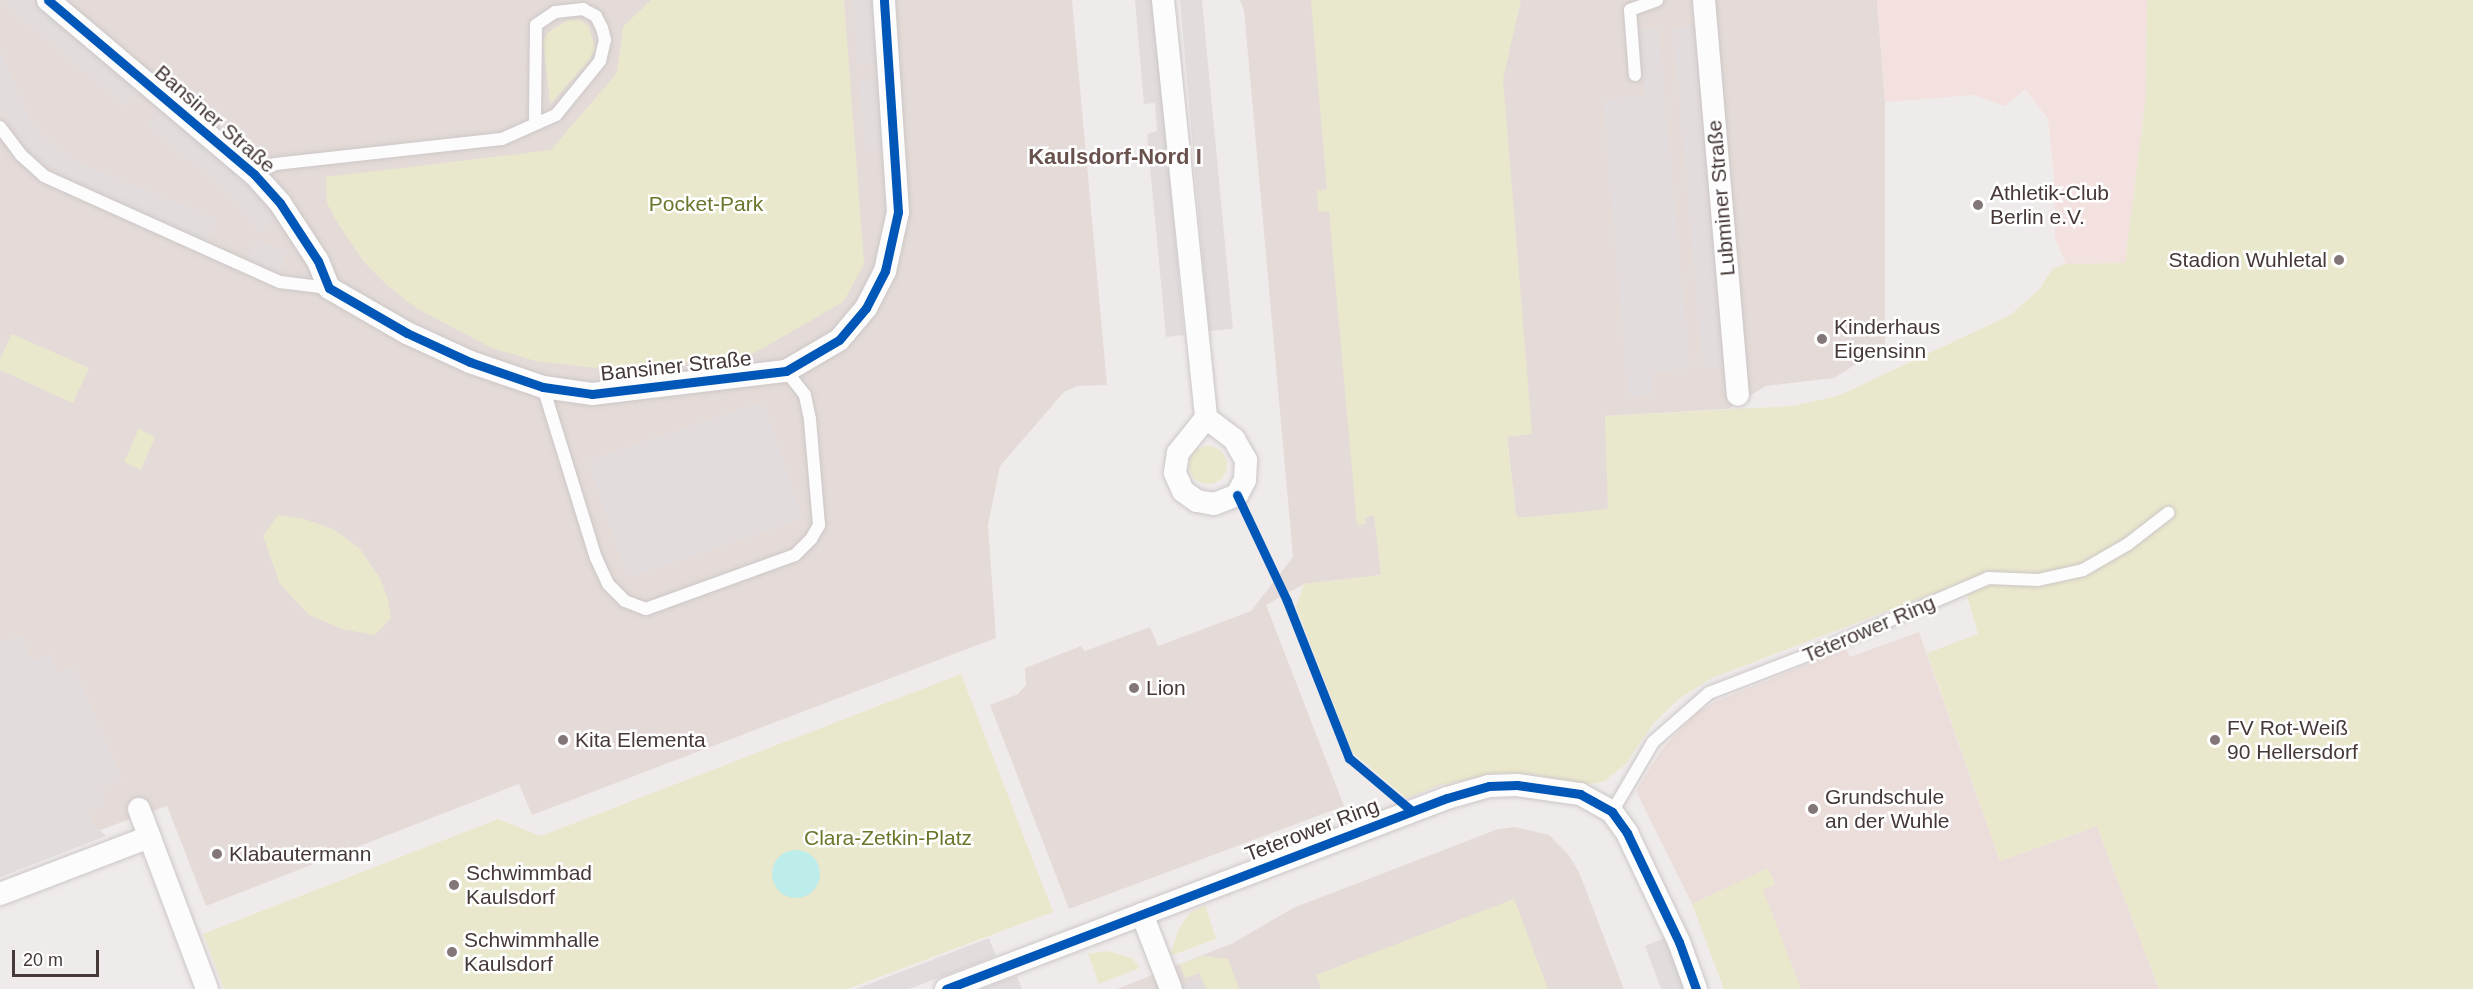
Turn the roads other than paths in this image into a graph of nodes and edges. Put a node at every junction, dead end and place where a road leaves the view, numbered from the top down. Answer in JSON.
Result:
{"nodes":[{"id":1,"x":48,"y":0,"type":"edge"},
{"id":2,"x":884,"y":0,"type":"edge"},
{"id":3,"x":1163,"y":0,"type":"edge"},
{"id":4,"x":1657,"y":0,"type":"edge"},
{"id":5,"x":1704,"y":0,"type":"edge"},
{"id":6,"x":1635,"y":75,"type":"dead end"},
{"id":7,"x":535,"y":124,"type":"junction"},
{"id":8,"x":0,"y":127,"type":"edge"},
{"id":9,"x":254,"y":174,"type":"junction"},
{"id":10,"x":328,"y":288,"type":"junction"},
{"id":11,"x":786,"y":371,"type":"junction"},
{"id":12,"x":543,"y":387,"type":"junction"},
{"id":13,"x":1738,"y":395,"type":"dead end"},
{"id":14,"x":1206,"y":418,"type":"dead end"},
{"id":15,"x":2168,"y":513,"type":"dead end"},
{"id":16,"x":139,"y":809,"type":"dead end"},
{"id":17,"x":1612,"y":812,"type":"junction"},
{"id":18,"x":149,"y":837,"type":"junction"},
{"id":19,"x":0,"y":894,"type":"edge"},
{"id":20,"x":1142,"y":915,"type":"junction"},
{"id":21,"x":207,"y":989,"type":"edge"},
{"id":22,"x":946,"y":989,"type":"edge"},
{"id":23,"x":1170,"y":989,"type":"edge"},
{"id":24,"x":1696,"y":989,"type":"edge"}],
"edges":[{"from":1,"to":9,"type":"street","name":"Bansiner Straße"},
{"from":2,"to":11,"type":"street","name":"Bansiner Straße"},
{"from":3,"to":14,"type":"street"},
{"from":4,"to":6,"type":"lane"},
{"from":5,"to":13,"type":"street","name":"Lubminer Straße"},
{"from":7,"to":7,"type":"lane"},
{"from":7,"to":9,"type":"lane"},
{"from":8,"to":10,"type":"lane"},
{"from":9,"to":10,"type":"street","name":"Bansiner Straße"},
{"from":10,"to":12,"type":"street","name":"Bansiner Straße"},
{"from":11,"to":12,"type":"street","name":"Bansiner Straße"},
{"from":11,"to":12,"type":"lane"},
{"from":15,"to":17,"type":"lane","name":"Teterower Ring"},
{"from":16,"to":18,"type":"street"},
{"from":17,"to":20,"type":"street","name":"Teterower Ring"},
{"from":17,"to":24,"type":"street","name":"Teterower Ring"},
{"from":18,"to":19,"type":"street"},
{"from":18,"to":21,"type":"street"},
{"from":20,"to":22,"type":"street","name":"Teterower Ring"},
{"from":20,"to":23,"type":"street"}]}
